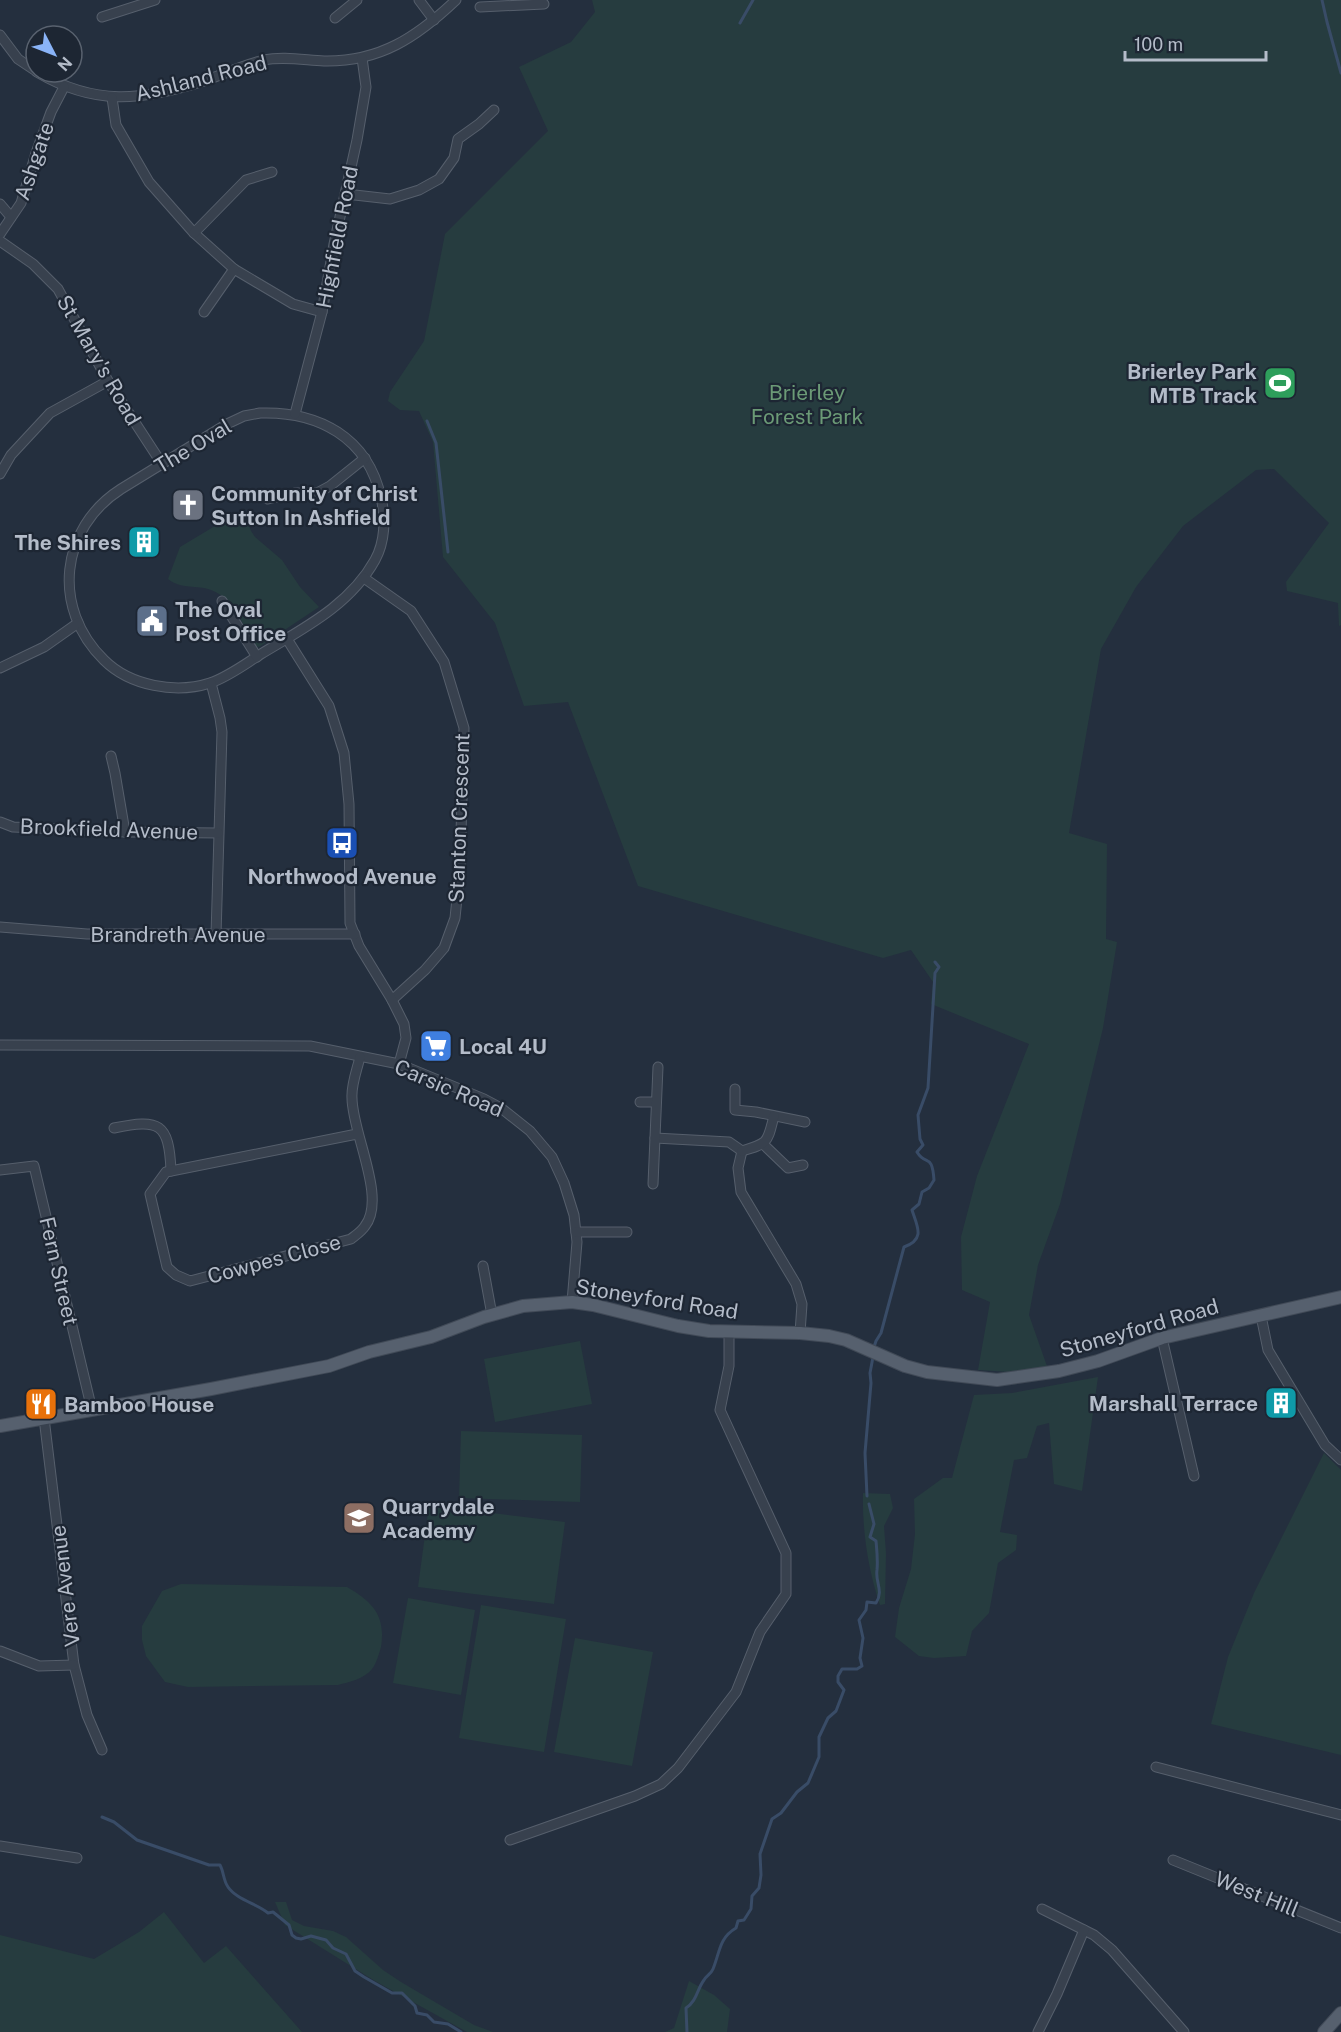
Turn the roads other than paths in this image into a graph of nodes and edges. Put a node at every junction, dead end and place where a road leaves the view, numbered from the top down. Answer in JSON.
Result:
{"nodes":[{"id":1,"x":155,"y":0,"type":"edge"},
{"id":2,"x":357,"y":0,"type":"edge"},
{"id":3,"x":419,"y":0,"type":"edge"},
{"id":4,"x":456,"y":0,"type":"edge"},
{"id":5,"x":513,"y":2,"type":"edge"},
{"id":6,"x":544,"y":4,"type":"dead end"},
{"id":7,"x":480,"y":7,"type":"dead end"},
{"id":8,"x":102,"y":17,"type":"dead end"},
{"id":9,"x":335,"y":18,"type":"dead end"},
{"id":10,"x":434,"y":20,"type":"junction"},
{"id":11,"x":0,"y":35,"type":"edge"},
{"id":12,"x":362,"y":58,"type":"junction"},
{"id":13,"x":24,"y":62,"type":"edge"},
{"id":14,"x":59,"y":84,"type":"edge"},
{"id":15,"x":64,"y":87,"type":"junction"},
{"id":16,"x":112,"y":98,"type":"junction"},
{"id":17,"x":494,"y":110,"type":"dead end"},
{"id":18,"x":272,"y":172,"type":"dead end"},
{"id":19,"x":346,"y":194,"type":"junction"},
{"id":20,"x":0,"y":204,"type":"edge"},
{"id":21,"x":11,"y":217,"type":"junction"},
{"id":22,"x":194,"y":232,"type":"junction"},
{"id":23,"x":0,"y":234,"type":"edge"},
{"id":24,"x":0,"y":240,"type":"edge"},
{"id":25,"x":234,"y":269,"type":"junction"},
{"id":26,"x":204,"y":312,"type":"dead end"},
{"id":27,"x":322,"y":312,"type":"junction"},
{"id":28,"x":108,"y":381,"type":"junction"},
{"id":29,"x":295,"y":414,"type":"junction"},
{"id":30,"x":365,"y":458,"type":"junction"},
{"id":31,"x":162,"y":464,"type":"junction"},
{"id":32,"x":0,"y":474,"type":"edge"},
{"id":33,"x":268,"y":499,"type":"dead end"},
{"id":34,"x":364,"y":578,"type":"junction"},
{"id":35,"x":222,"y":601,"type":"dead end"},
{"id":36,"x":78,"y":623,"type":"junction"},
{"id":37,"x":287,"y":639,"type":"junction"},
{"id":38,"x":257,"y":657,"type":"junction"},
{"id":39,"x":0,"y":668,"type":"edge"},
{"id":40,"x":211,"y":683,"type":"junction"},
{"id":41,"x":111,"y":756,"type":"dead end"},
{"id":42,"x":0,"y":822,"type":"edge"},
{"id":43,"x":125,"y":832,"type":"junction"},
{"id":44,"x":218,"y":833,"type":"junction"},
{"id":45,"x":0,"y":927,"type":"edge"},
{"id":46,"x":355,"y":934,"type":"junction"},
{"id":47,"x":216,"y":935,"type":"junction"},
{"id":48,"x":392,"y":1000,"type":"junction"},
{"id":49,"x":0,"y":1045,"type":"edge"},
{"id":50,"x":360,"y":1057,"type":"junction"},
{"id":51,"x":399,"y":1064,"type":"junction"},
{"id":52,"x":658,"y":1067,"type":"dead end"},
{"id":53,"x":735,"y":1089,"type":"dead end"},
{"id":54,"x":640,"y":1102,"type":"dead end"},
{"id":55,"x":656,"y":1102,"type":"junction"},
{"id":56,"x":774,"y":1116,"type":"junction"},
{"id":57,"x":805,"y":1122,"type":"dead end"},
{"id":58,"x":114,"y":1128,"type":"dead end"},
{"id":59,"x":357,"y":1134,"type":"junction"},
{"id":60,"x":655,"y":1138,"type":"junction"},
{"id":61,"x":763,"y":1144,"type":"junction"},
{"id":62,"x":741,"y":1151,"type":"junction"},
{"id":63,"x":803,"y":1165,"type":"dead end"},
{"id":64,"x":0,"y":1170,"type":"edge"},
{"id":65,"x":171,"y":1171,"type":"junction"},
{"id":66,"x":652,"y":1184,"type":"dead end"},
{"id":67,"x":576,"y":1232,"type":"junction"},
{"id":68,"x":627,"y":1232,"type":"dead end"},
{"id":69,"x":483,"y":1266,"type":"dead end"},
{"id":70,"x":1341,"y":1297,"type":"edge"},
{"id":71,"x":572,"y":1302,"type":"junction"},
{"id":72,"x":492,"y":1315,"type":"junction"},
{"id":73,"x":1261,"y":1316,"type":"junction"},
{"id":74,"x":729,"y":1333,"type":"junction"},
{"id":75,"x":800,"y":1333,"type":"junction"},
{"id":76,"x":1162,"y":1338,"type":"junction"},
{"id":77,"x":92,"y":1410,"type":"junction"},
{"id":78,"x":44,"y":1418,"type":"junction"},
{"id":79,"x":0,"y":1426,"type":"edge"},
{"id":80,"x":1341,"y":1460,"type":"edge"},
{"id":81,"x":1194,"y":1476,"type":"dead end"},
{"id":82,"x":0,"y":1651,"type":"edge"},
{"id":83,"x":74,"y":1665,"type":"junction"},
{"id":84,"x":102,"y":1750,"type":"dead end"},
{"id":85,"x":1156,"y":1767,"type":"dead end"},
{"id":86,"x":1341,"y":1815,"type":"edge"},
{"id":87,"x":510,"y":1840,"type":"dead end"},
{"id":88,"x":0,"y":1846,"type":"edge"},
{"id":89,"x":77,"y":1858,"type":"dead end"},
{"id":90,"x":1173,"y":1860,"type":"dead end"},
{"id":91,"x":1042,"y":1909,"type":"dead end"},
{"id":92,"x":1341,"y":1928,"type":"edge"},
{"id":93,"x":1084,"y":1930,"type":"junction"},
{"id":94,"x":1341,"y":2013,"type":"edge"},
{"id":95,"x":1038,"y":2032,"type":"edge"},
{"id":96,"x":1184,"y":2032,"type":"edge"},
{"id":97,"x":1324,"y":2032,"type":"edge"}],
"edges":[{"from":1,"to":8,"type":"street"},
{"from":2,"to":9,"type":"street"},
{"from":3,"to":10,"type":"street"},
{"from":4,"to":10,"type":"street","name":"Ashland Road"},
{"from":5,"to":6,"type":"street"},
{"from":5,"to":7,"type":"street"},
{"from":10,"to":12,"type":"street","name":"Ashland Road"},
{"from":11,"to":13,"type":"street","name":"Ashland Road"},
{"from":12,"to":16,"type":"street","name":"Ashland Road"},
{"from":12,"to":19,"type":"street","name":"Highfield Road"},
{"from":14,"to":15,"type":"street","name":"Ashland Road"},
{"from":15,"to":16,"type":"street","name":"Ashland Road"},
{"from":15,"to":21,"type":"street","name":"Ashgate"},
{"from":16,"to":22,"type":"street"},
{"from":17,"to":19,"type":"street"},
{"from":18,"to":22,"type":"street"},
{"from":19,"to":27,"type":"street","name":"Highfield Road"},
{"from":20,"to":21,"type":"street"},
{"from":21,"to":23,"type":"street","name":"Ashgate"},
{"from":22,"to":25,"type":"street"},
{"from":24,"to":28,"type":"street","name":"St Mary's Road"},
{"from":25,"to":26,"type":"street"},
{"from":25,"to":27,"type":"street"},
{"from":27,"to":29,"type":"street","name":"Highfield Road"},
{"from":28,"to":31,"type":"street","name":"St Mary's Road"},
{"from":28,"to":32,"type":"street"},
{"from":29,"to":30,"type":"street","name":"The Oval"},
{"from":29,"to":31,"type":"street","name":"The Oval"},
{"from":30,"to":33,"type":"street"},
{"from":30,"to":34,"type":"street","name":"The Oval"},
{"from":31,"to":36,"type":"street","name":"The Oval"},
{"from":34,"to":37,"type":"street","name":"The Oval"},
{"from":34,"to":48,"type":"street","name":"Stanton Crescent"},
{"from":35,"to":38,"type":"street"},
{"from":36,"to":39,"type":"street"},
{"from":36,"to":40,"type":"street","name":"The Oval"},
{"from":37,"to":38,"type":"street","name":"The Oval"},
{"from":37,"to":46,"type":"street"},
{"from":38,"to":40,"type":"street","name":"The Oval"},
{"from":40,"to":44,"type":"street"},
{"from":41,"to":43,"type":"street"},
{"from":42,"to":43,"type":"street","name":"Brookfield Avenue"},
{"from":43,"to":44,"type":"street","name":"Brookfield Avenue"},
{"from":44,"to":47,"type":"street"},
{"from":45,"to":47,"type":"street","name":"Brandreth Avenue"},
{"from":46,"to":47,"type":"street","name":"Brandreth Avenue"},
{"from":46,"to":48,"type":"street"},
{"from":48,"to":51,"type":"street"},
{"from":49,"to":50,"type":"street","name":"Carsic Road"},
{"from":50,"to":51,"type":"street","name":"Carsic Road"},
{"from":50,"to":59,"type":"street","name":"Cowpes Close"},
{"from":51,"to":67,"type":"street","name":"Carsic Road"},
{"from":52,"to":55,"type":"street"},
{"from":53,"to":56,"type":"street"},
{"from":54,"to":55,"type":"street"},
{"from":55,"to":60,"type":"street"},
{"from":56,"to":57,"type":"street"},
{"from":56,"to":61,"type":"street"},
{"from":58,"to":65,"type":"street"},
{"from":59,"to":65,"type":"street"},
{"from":59,"to":65,"type":"street","name":"Cowpes Close"},
{"from":60,"to":62,"type":"street"},
{"from":60,"to":66,"type":"street"},
{"from":61,"to":62,"type":"street"},
{"from":61,"to":63,"type":"street"},
{"from":62,"to":75,"type":"street"},
{"from":64,"to":77,"type":"street","name":"Fern Street"},
{"from":67,"to":68,"type":"street"},
{"from":67,"to":71,"type":"street","name":"Carsic Road"},
{"from":69,"to":72,"type":"street"},
{"from":70,"to":73,"type":"main road","name":"Stoneyford Road"},
{"from":71,"to":72,"type":"main road","name":"Stoneyford Road"},
{"from":71,"to":74,"type":"main road","name":"Stoneyford Road"},
{"from":72,"to":77,"type":"main road","name":"Stoneyford Road"},
{"from":73,"to":76,"type":"main road","name":"Stoneyford Road"},
{"from":73,"to":80,"type":"street"},
{"from":74,"to":75,"type":"main road","name":"Stoneyford Road"},
{"from":74,"to":87,"type":"street"},
{"from":75,"to":76,"type":"main road","name":"Stoneyford Road"},
{"from":76,"to":81,"type":"street"},
{"from":77,"to":78,"type":"main road","name":"Stoneyford Road"},
{"from":78,"to":79,"type":"main road","name":"Stoneyford Road"},
{"from":78,"to":83,"type":"street","name":"Vere Avenue"},
{"from":82,"to":83,"type":"street"},
{"from":83,"to":84,"type":"street","name":"Vere Avenue"},
{"from":85,"to":86,"type":"street"},
{"from":88,"to":89,"type":"street"},
{"from":90,"to":92,"type":"street","name":"West Hill"},
{"from":91,"to":93,"type":"street"},
{"from":93,"to":95,"type":"street"},
{"from":93,"to":96,"type":"street"},
{"from":94,"to":97,"type":"main road"}]}
